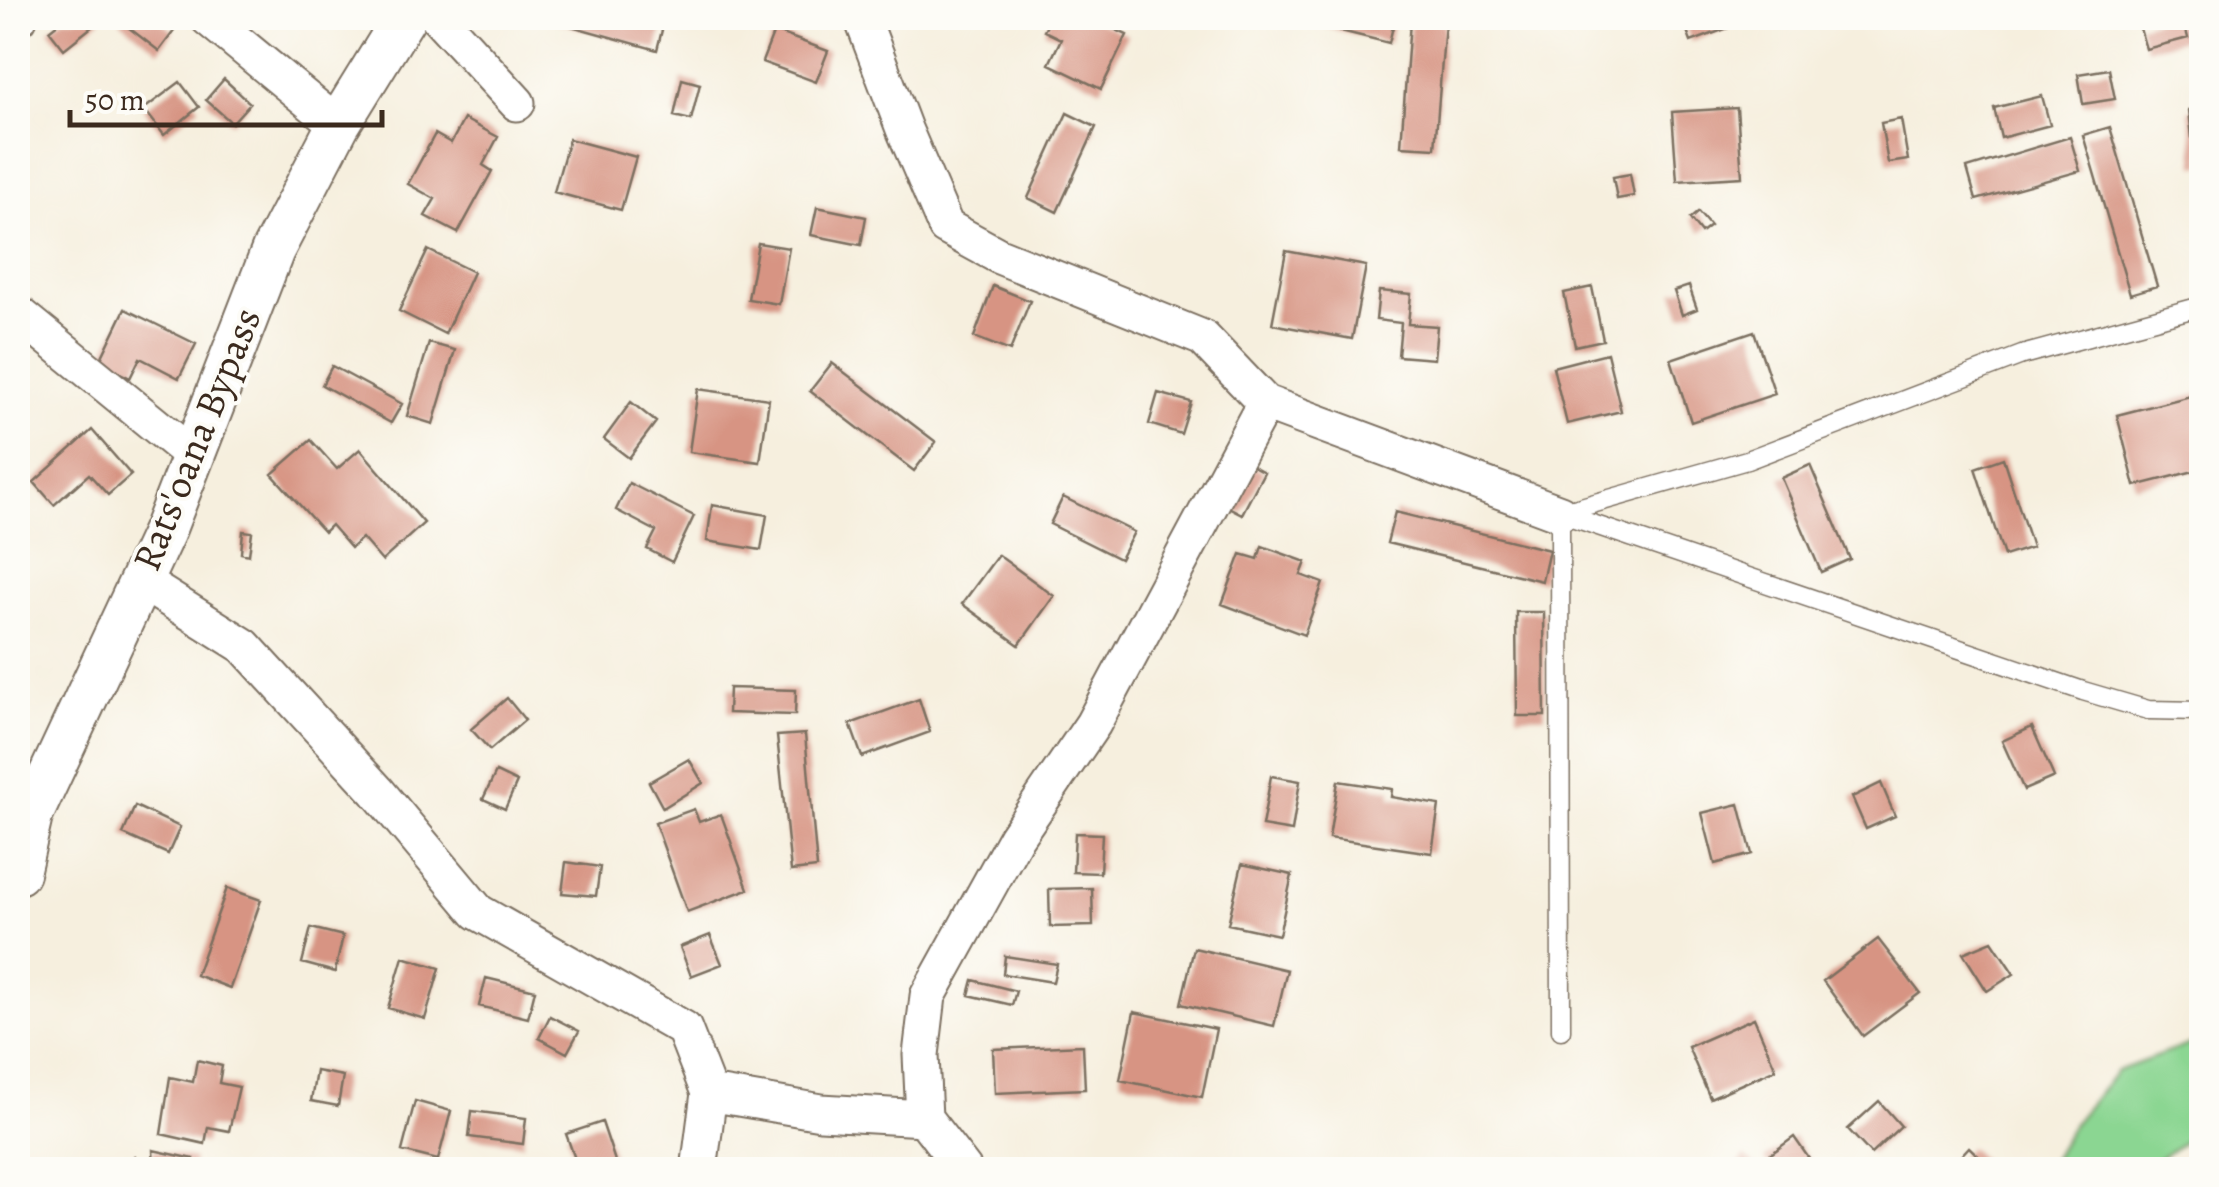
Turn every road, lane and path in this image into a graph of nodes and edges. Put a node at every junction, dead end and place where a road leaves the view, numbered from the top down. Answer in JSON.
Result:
{"nodes":[{"id":1,"x":208,"y":18,"type":"edge"},
{"id":2,"x":404,"y":18,"type":"edge"},
{"id":3,"x":440,"y":18,"type":"edge"},
{"id":4,"x":862,"y":18,"type":"edge"},
{"id":5,"x":517,"y":103,"type":"dead end"},
{"id":6,"x":338,"y":125,"type":"junction"},
{"id":7,"x":2202,"y":306,"type":"edge"},
{"id":8,"x":18,"y":313,"type":"edge"},
{"id":9,"x":1265,"y":403,"type":"junction"},
{"id":10,"x":193,"y":456,"type":"junction"},
{"id":11,"x":1560,"y":513,"type":"junction"},
{"id":12,"x":139,"y":580,"type":"junction"},
{"id":13,"x":2202,"y":711,"type":"edge"},
{"id":14,"x":18,"y":873,"type":"edge"},
{"id":15,"x":1561,"y":1030,"type":"dead end"},
{"id":16,"x":709,"y":1092,"type":"junction"},
{"id":17,"x":924,"y":1118,"type":"junction"},
{"id":18,"x":699,"y":1170,"type":"edge"},
{"id":19,"x":964,"y":1170,"type":"edge"}],
"edges":[{"from":1,"to":6,"type":"street"},
{"from":2,"to":6,"type":"street","name":"Rats'oana Bypass"},
{"from":3,"to":5,"type":"street"},
{"from":4,"to":9,"type":"street"},
{"from":6,"to":10,"type":"street","name":"Rats'oana Bypass"},
{"from":7,"to":11,"type":"lane"},
{"from":8,"to":10,"type":"street"},
{"from":9,"to":11,"type":"street"},
{"from":9,"to":17,"type":"street"},
{"from":10,"to":12,"type":"street","name":"Rats'oana Bypass"},
{"from":11,"to":13,"type":"lane"},
{"from":11,"to":15,"type":"lane"},
{"from":12,"to":14,"type":"street","name":"Rats'oana Bypass"},
{"from":12,"to":16,"type":"street"},
{"from":16,"to":17,"type":"street"},
{"from":16,"to":18,"type":"street"},
{"from":17,"to":19,"type":"street"}]}
